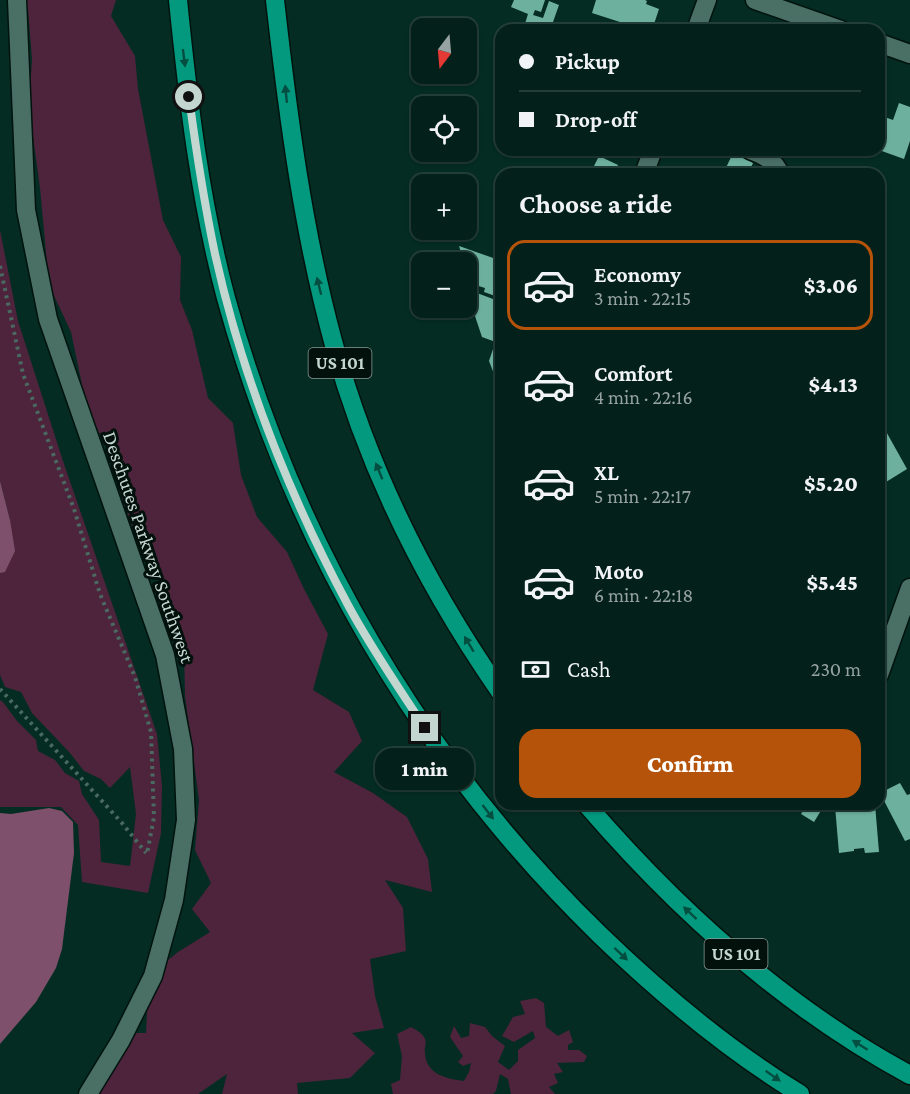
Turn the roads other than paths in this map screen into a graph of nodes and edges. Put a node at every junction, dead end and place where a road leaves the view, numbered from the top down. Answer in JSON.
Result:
{"nodes":[{"id":1,"x":17,"y":0,"type":"edge"},
{"id":2,"x":177,"y":0,"type":"edge"},
{"id":3,"x":275,"y":0,"type":"edge"},
{"id":4,"x":707,"y":0,"type":"edge"},
{"id":5,"x":755,"y":0,"type":"edge"},
{"id":6,"x":698,"y":24,"type":"edge"},
{"id":7,"x":824,"y":24,"type":"edge"},
{"id":8,"x":885,"y":45,"type":"edge"},
{"id":9,"x":910,"y":54,"type":"edge"},
{"id":10,"x":766,"y":156,"type":"edge"},
{"id":11,"x":778,"y":168,"type":"edge"},
{"id":12,"x":910,"y":588,"type":"edge"},
{"id":13,"x":903,"y":633,"type":"edge"},
{"id":14,"x":885,"y":664,"type":"edge"},
{"id":15,"x":495,"y":683,"type":"edge"},
{"id":16,"x":591,"y":810,"type":"edge"},
{"id":17,"x":910,"y":1075,"type":"edge"},
{"id":18,"x":88,"y":1094,"type":"edge"},
{"id":19,"x":800,"y":1094,"type":"edge"}],
"edges":[{"from":1,"to":18,"type":"street","name":"Deschutes Parkway Southwest"},
{"from":2,"to":19,"type":"highway","one_way":true},
{"from":15,"to":3,"type":"highway","number":"US 101","one_way":true},
{"from":4,"to":6,"type":"street"},
{"from":5,"to":7,"type":"street"},
{"from":8,"to":9,"type":"street"},
{"from":10,"to":11,"type":"street"},
{"from":12,"to":13,"type":"street"},
{"from":13,"to":14,"type":"street"},
{"from":17,"to":16,"type":"highway","number":"US 101","one_way":true}]}
